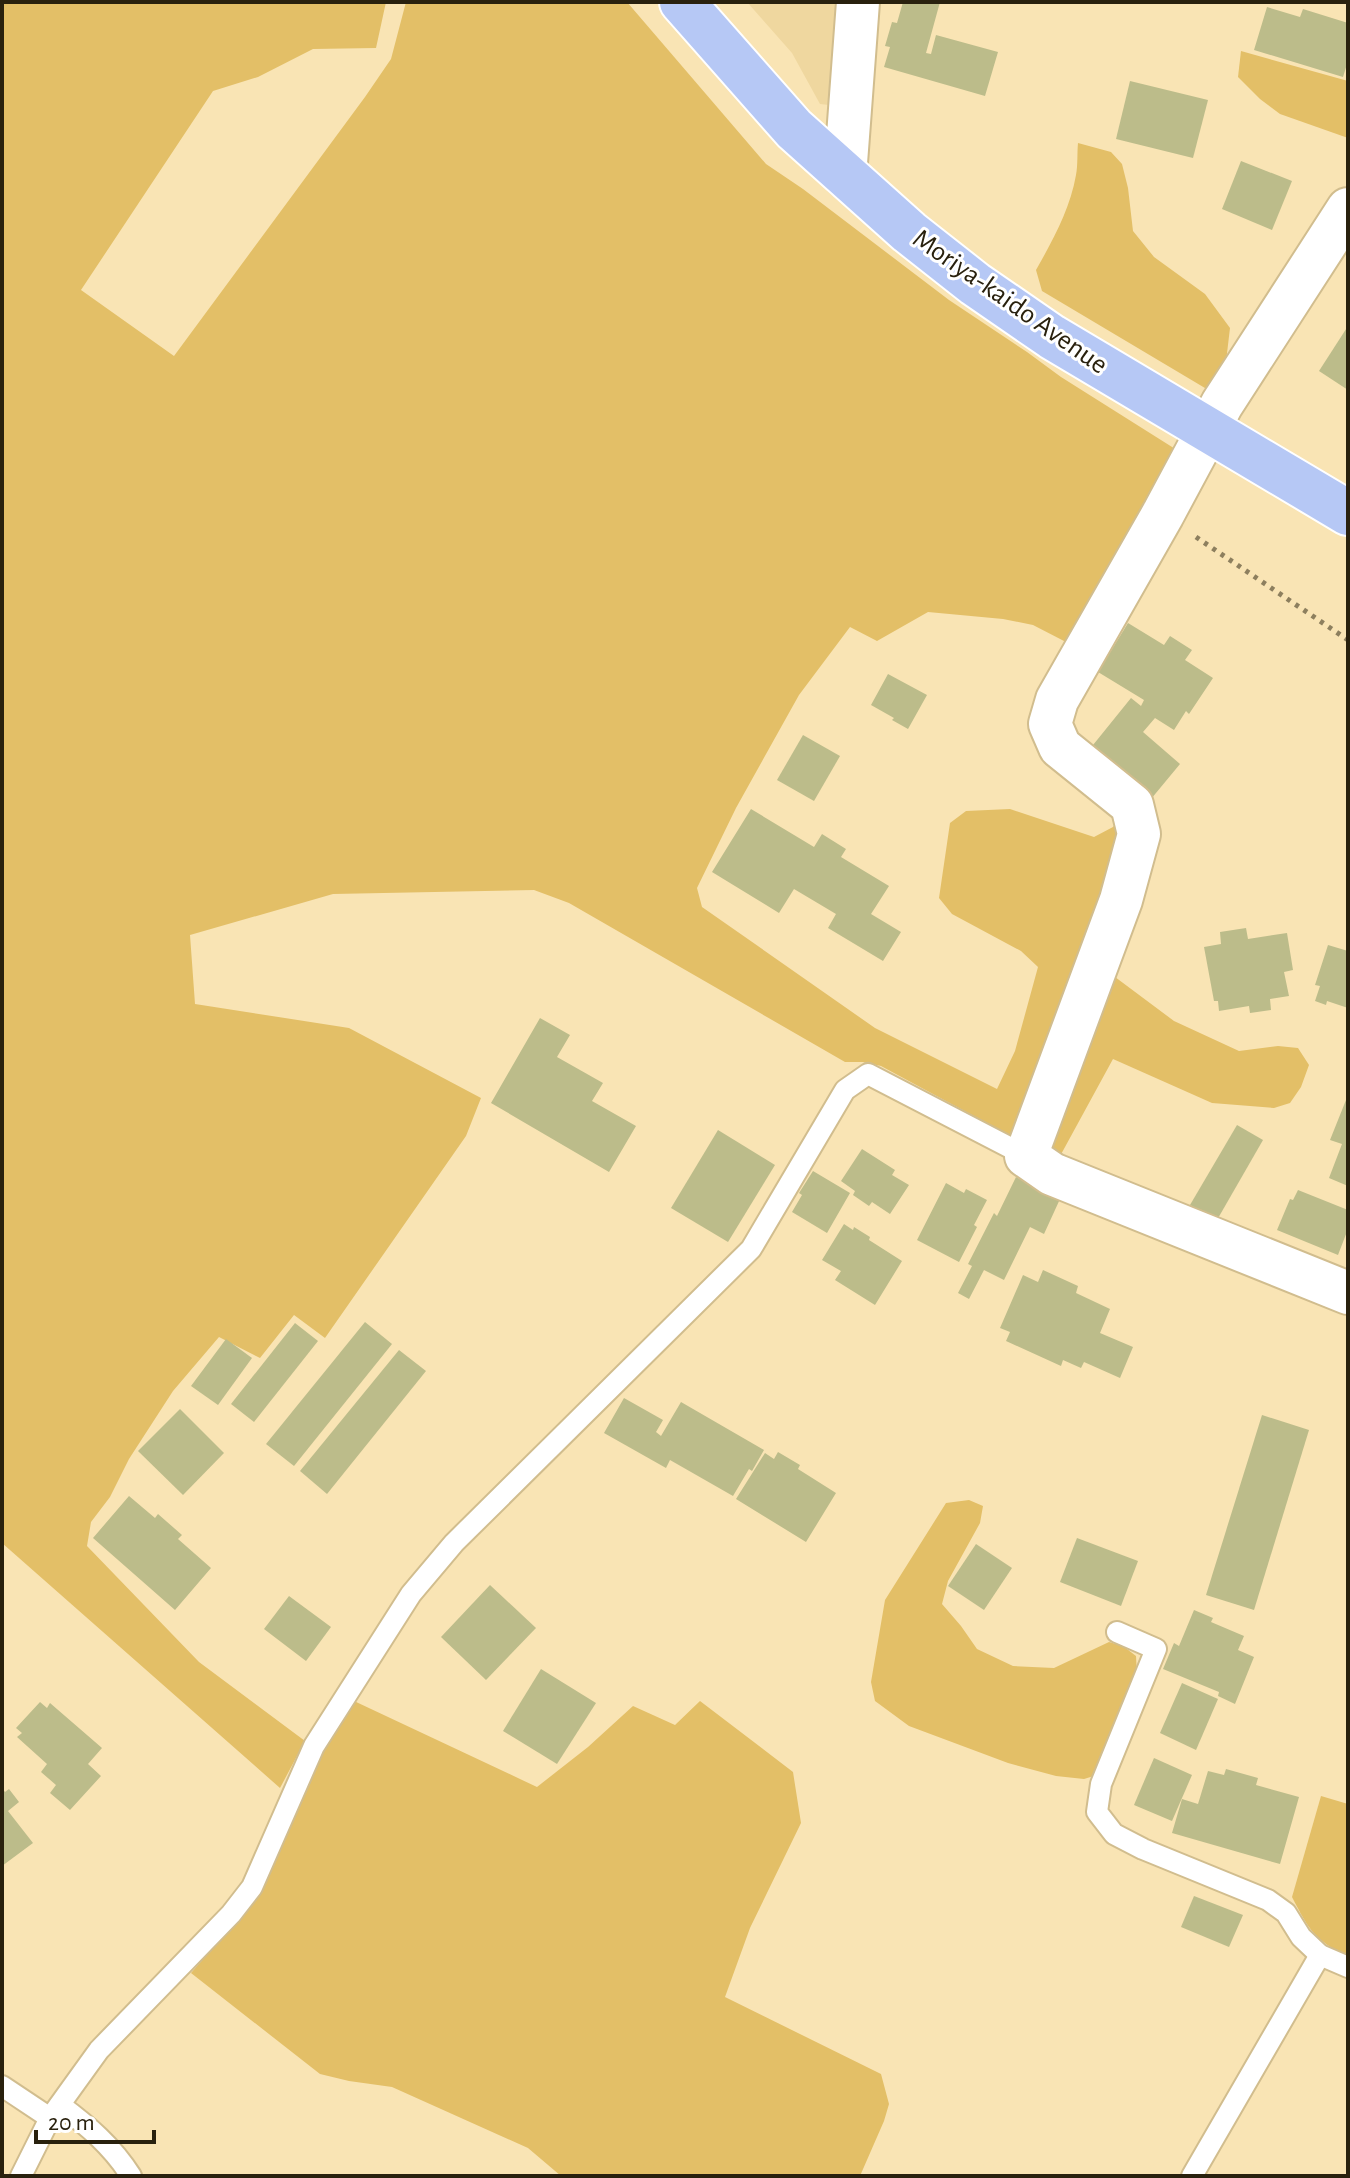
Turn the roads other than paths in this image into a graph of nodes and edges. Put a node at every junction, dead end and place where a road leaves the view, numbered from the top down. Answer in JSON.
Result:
{"nodes":[{"id":1,"x":682,"y":2,"type":"edge"},
{"id":2,"x":858,"y":2,"type":"edge"},
{"id":3,"x":845,"y":176,"type":"junction"},
{"id":4,"x":1348,"y":209,"type":"edge"},
{"id":5,"x":1206,"y":430,"type":"junction"},
{"id":6,"x":1348,"y":513,"type":"edge"},
{"id":7,"x":1026,"y":1156,"type":"junction"},
{"id":8,"x":1348,"y":1293,"type":"edge"},
{"id":9,"x":1117,"y":1632,"type":"dead end"},
{"id":10,"x":1320,"y":1955,"type":"junction"},
{"id":11,"x":1348,"y":1967,"type":"edge"},
{"id":12,"x":2,"y":2086,"type":"edge"},
{"id":13,"x":55,"y":2112,"type":"junction"},
{"id":14,"x":21,"y":2176,"type":"edge"},
{"id":15,"x":131,"y":2176,"type":"edge"},
{"id":16,"x":1192,"y":2176,"type":"edge"}],
"edges":[{"from":1,"to":3,"type":"main road","name":"Moriya-kaido Avenue"},
{"from":2,"to":3,"type":"street"},
{"from":3,"to":5,"type":"main road","name":"Moriya-kaido Avenue"},
{"from":4,"to":5,"type":"street"},
{"from":5,"to":6,"type":"main road","name":"Moriya-kaido Avenue"},
{"from":5,"to":7,"type":"street"},
{"from":7,"to":8,"type":"street"},
{"from":7,"to":13,"type":"lane"},
{"from":9,"to":10,"type":"lane"},
{"from":10,"to":11,"type":"lane"},
{"from":10,"to":16,"type":"lane"},
{"from":12,"to":13,"type":"lane"},
{"from":13,"to":14,"type":"lane"},
{"from":13,"to":15,"type":"lane"}]}
